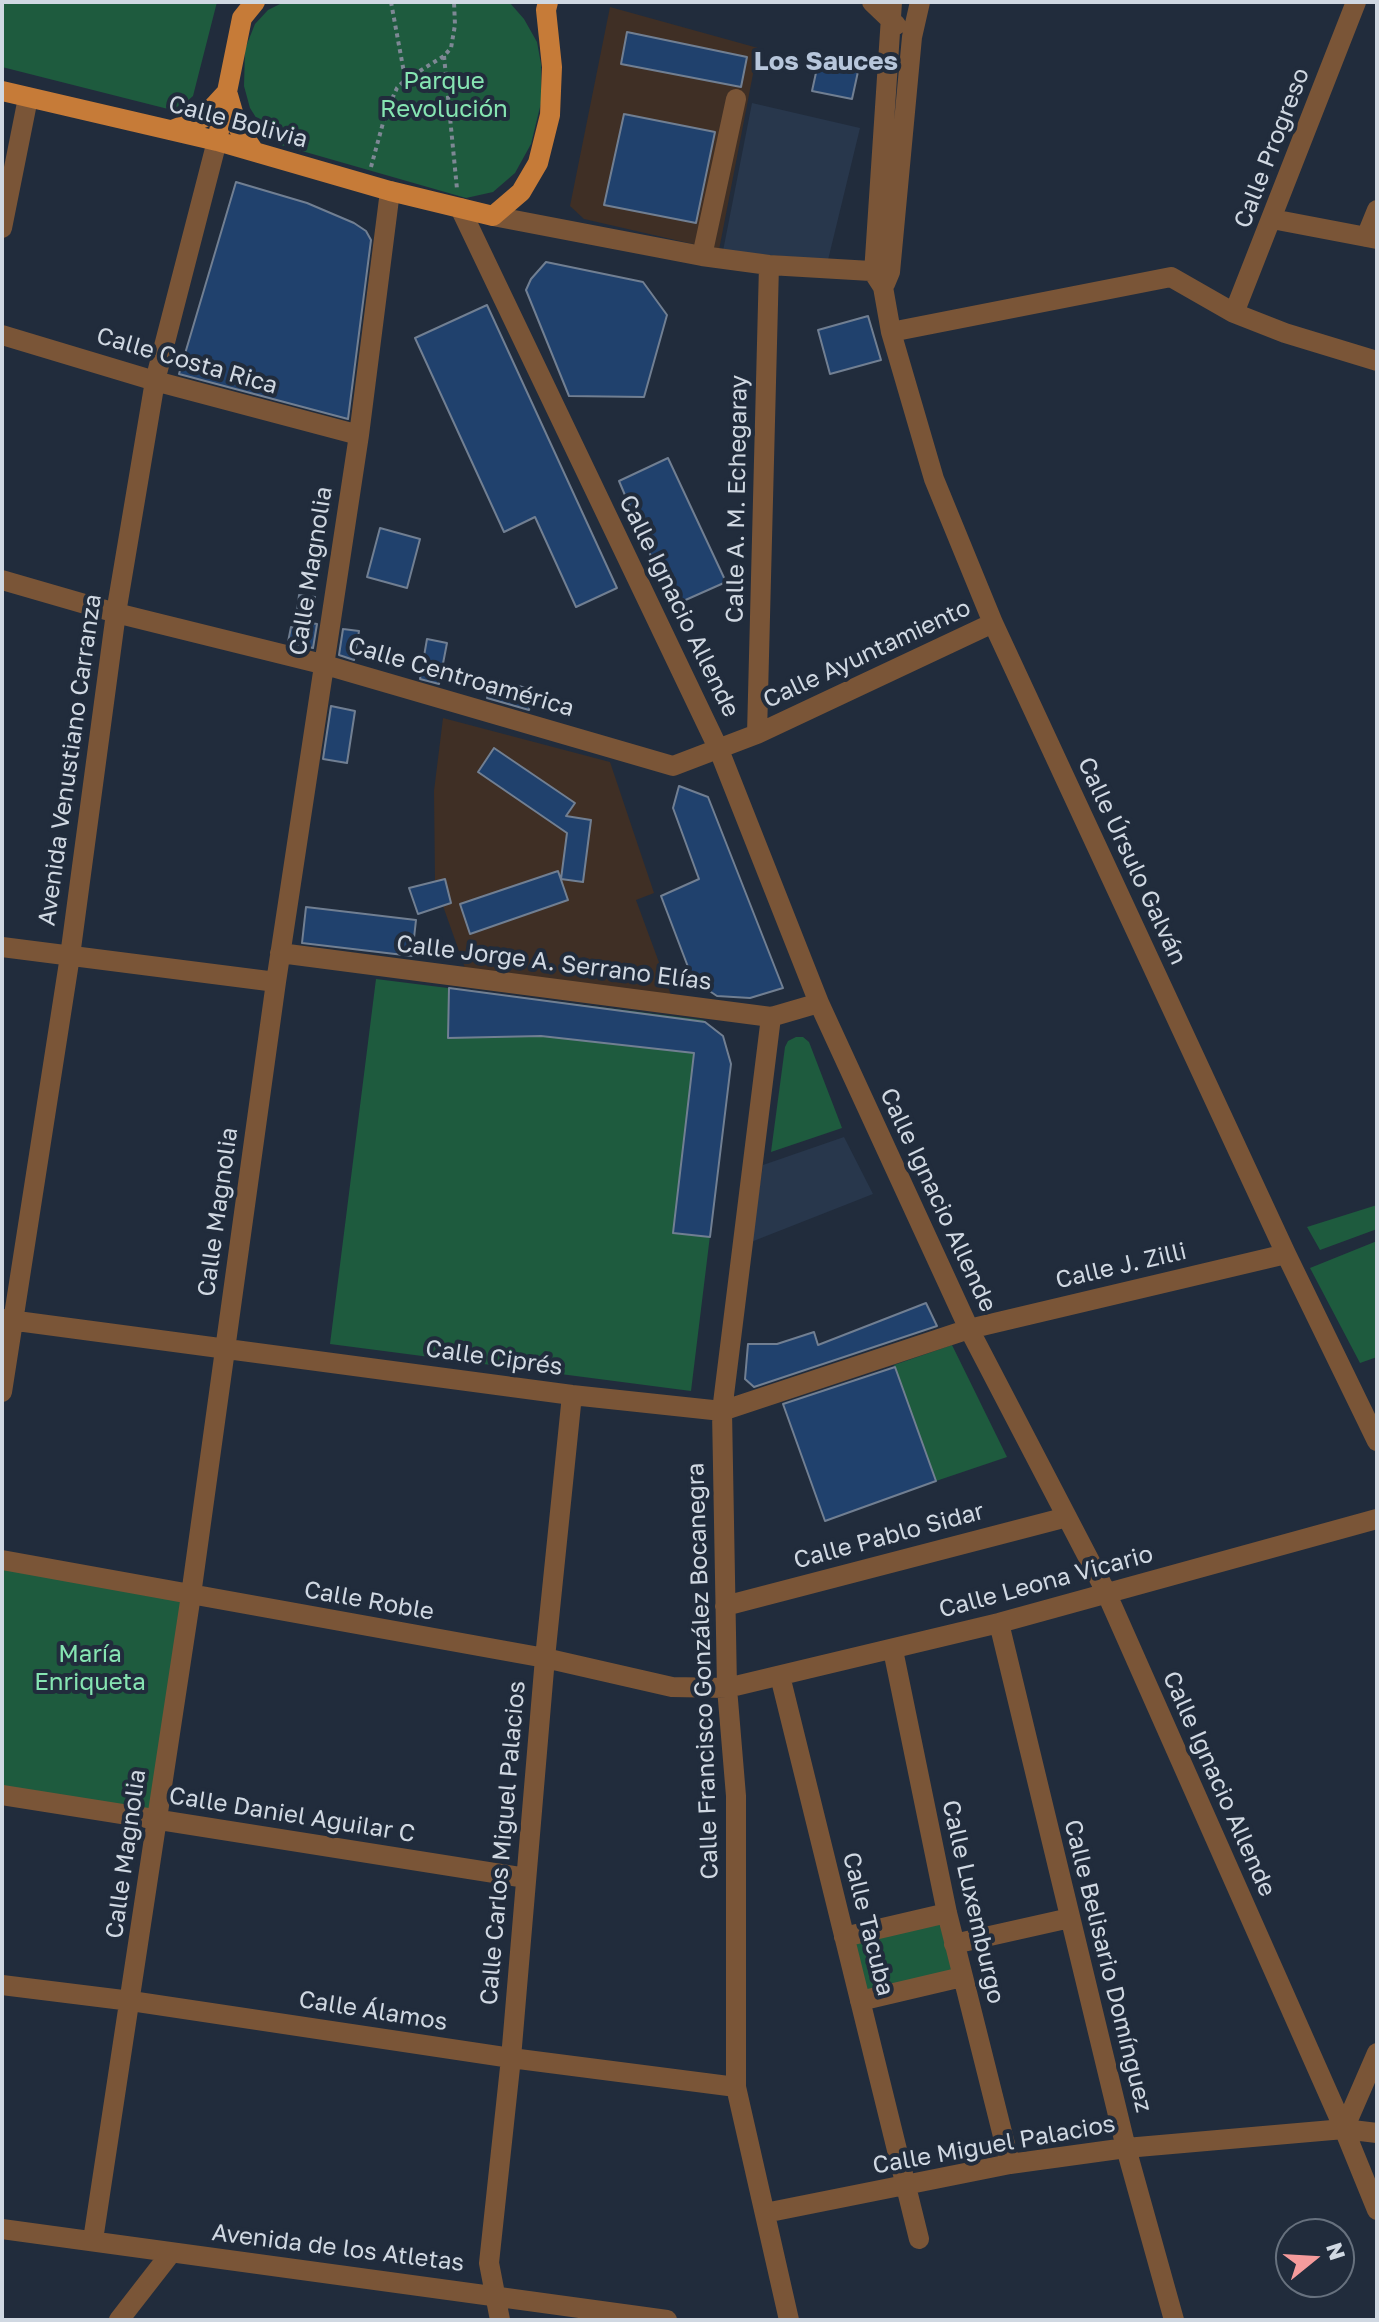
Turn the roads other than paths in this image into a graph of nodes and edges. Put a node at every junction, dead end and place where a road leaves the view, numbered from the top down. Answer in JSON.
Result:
{"nodes":[{"id":1,"x":255,"y":2,"type":"edge"},
{"id":2,"x":872,"y":2,"type":"edge"},
{"id":3,"x":920,"y":2,"type":"edge"},
{"id":4,"x":1356,"y":2,"type":"edge"},
{"id":5,"x":545,"y":5,"type":"edge"},
{"id":6,"x":891,"y":11,"type":"edge"},
{"id":7,"x":912,"y":37,"type":"junction"},
{"id":8,"x":2,"y":91,"type":"edge"},
{"id":9,"x":227,"y":91,"type":"junction"},
{"id":10,"x":28,"y":98,"type":"junction"},
{"id":11,"x":736,"y":99,"type":"dead end"},
{"id":12,"x":172,"y":130,"type":"junction"},
{"id":13,"x":217,"y":141,"type":"junction"},
{"id":14,"x":254,"y":151,"type":"junction"},
{"id":15,"x":390,"y":191,"type":"junction"},
{"id":16,"x":460,"y":208,"type":"junction"},
{"id":17,"x":1377,"y":210,"type":"edge"},
{"id":18,"x":493,"y":216,"type":"junction"},
{"id":19,"x":1272,"y":219,"type":"junction"},
{"id":20,"x":2,"y":228,"type":"edge"},
{"id":21,"x":1372,"y":238,"type":"edge"},
{"id":22,"x":702,"y":256,"type":"junction"},
{"id":23,"x":769,"y":265,"type":"junction"},
{"id":24,"x":882,"y":277,"type":"junction"},
{"id":25,"x":1234,"y":313,"type":"junction"},
{"id":26,"x":891,"y":332,"type":"junction"},
{"id":27,"x":2,"y":335,"type":"edge"},
{"id":28,"x":1377,"y":361,"type":"edge"},
{"id":29,"x":155,"y":381,"type":"junction"},
{"id":30,"x":359,"y":435,"type":"junction"},
{"id":31,"x":2,"y":580,"type":"edge"},
{"id":32,"x":116,"y":613,"type":"junction"},
{"id":33,"x":993,"y":623,"type":"junction"},
{"id":34,"x":322,"y":664,"type":"junction"},
{"id":35,"x":757,"y":734,"type":"junction"},
{"id":36,"x":719,"y":750,"type":"junction"},
{"id":37,"x":2,"y":947,"type":"edge"},
{"id":38,"x":280,"y":953,"type":"junction"},
{"id":39,"x":70,"y":956,"type":"junction"},
{"id":40,"x":276,"y":982,"type":"junction"},
{"id":41,"x":819,"y":1003,"type":"junction"},
{"id":42,"x":771,"y":1017,"type":"junction"},
{"id":43,"x":1286,"y":1254,"type":"junction"},
{"id":44,"x":8,"y":1320,"type":"edge"},
{"id":45,"x":969,"y":1329,"type":"junction"},
{"id":46,"x":225,"y":1348,"type":"junction"},
{"id":47,"x":2,"y":1392,"type":"edge"},
{"id":48,"x":572,"y":1395,"type":"junction"},
{"id":49,"x":722,"y":1411,"type":"junction"},
{"id":50,"x":1377,"y":1441,"type":"edge"},
{"id":51,"x":1067,"y":1517,"type":"junction"},
{"id":52,"x":1377,"y":1519,"type":"edge"},
{"id":53,"x":2,"y":1560,"type":"edge"},
{"id":54,"x":1106,"y":1592,"type":"junction"},
{"id":55,"x":191,"y":1595,"type":"junction"},
{"id":56,"x":725,"y":1606,"type":"junction"},
{"id":57,"x":999,"y":1623,"type":"junction"},
{"id":58,"x":893,"y":1650,"type":"junction"},
{"id":59,"x":545,"y":1658,"type":"junction"},
{"id":60,"x":780,"y":1676,"type":"junction"},
{"id":61,"x":727,"y":1688,"type":"junction"},
{"id":62,"x":2,"y":1795,"type":"edge"},
{"id":63,"x":157,"y":1820,"type":"junction"},
{"id":64,"x":526,"y":1878,"type":"junction"},
{"id":65,"x":947,"y":1913,"type":"junction"},
{"id":66,"x":1070,"y":1918,"type":"junction"},
{"id":67,"x":844,"y":1937,"type":"junction"},
{"id":68,"x":954,"y":1944,"type":"junction"},
{"id":69,"x":962,"y":1977,"type":"junction"},
{"id":70,"x":2,"y":1985,"type":"edge"},
{"id":71,"x":131,"y":2001,"type":"junction"},
{"id":72,"x":860,"y":2001,"type":"junction"},
{"id":73,"x":1377,"y":2053,"type":"edge"},
{"id":74,"x":511,"y":2058,"type":"junction"},
{"id":75,"x":736,"y":2087,"type":"junction"},
{"id":76,"x":1344,"y":2129,"type":"junction"},
{"id":77,"x":1377,"y":2133,"type":"edge"},
{"id":78,"x":1126,"y":2148,"type":"junction"},
{"id":79,"x":1010,"y":2164,"type":"junction"},
{"id":80,"x":905,"y":2185,"type":"junction"},
{"id":81,"x":1377,"y":2210,"type":"edge"},
{"id":82,"x":765,"y":2213,"type":"junction"},
{"id":83,"x":2,"y":2229,"type":"edge"},
{"id":84,"x":919,"y":2239,"type":"dead end"},
{"id":85,"x":93,"y":2240,"type":"junction"},
{"id":86,"x":171,"y":2253,"type":"junction"},
{"id":87,"x":494,"y":2295,"type":"junction"},
{"id":88,"x":119,"y":2320,"type":"edge"},
{"id":89,"x":500,"y":2320,"type":"edge"},
{"id":90,"x":667,"y":2320,"type":"edge"},
{"id":91,"x":789,"y":2320,"type":"edge"},
{"id":92,"x":1174,"y":2320,"type":"edge"}],
"edges":[{"from":1,"to":9,"type":"main road"},
{"from":2,"to":6,"type":"street"},
{"from":3,"to":7,"type":"street","name":"Calle Úrsulo Galván"},
{"from":4,"to":19,"type":"street","name":"Calle Progreso"},
{"from":5,"to":18,"type":"main road"},
{"from":6,"to":7,"type":"street"},
{"from":6,"to":24,"type":"street","name":"Calle Úrsulo Galván"},
{"from":7,"to":24,"type":"street","name":"Calle Úrsulo Galván"},
{"from":8,"to":10,"type":"main road","name":"Calle Bolivia"},
{"from":9,"to":12,"type":"main road"},
{"from":9,"to":13,"type":"main road"},
{"from":9,"to":14,"type":"main road"},
{"from":10,"to":12,"type":"main road","name":"Calle Bolivia"},
{"from":10,"to":20,"type":"street"},
{"from":11,"to":22,"type":"street"},
{"from":12,"to":13,"type":"main road","name":"Calle Bolivia"},
{"from":13,"to":14,"type":"main road","name":"Calle Bolivia"},
{"from":13,"to":29,"type":"street","name":"Avenida Venustiano Carranza"},
{"from":14,"to":15,"type":"main road","name":"Calle Bolivia"},
{"from":15,"to":16,"type":"main road","name":"Calle Bolivia"},
{"from":15,"to":30,"type":"street","name":"Calle Magnolia"},
{"from":16,"to":18,"type":"main road","name":"Calle Bolivia"},
{"from":16,"to":36,"type":"street","name":"Calle Ignacio Allende"},
{"from":17,"to":21,"type":"street"},
{"from":18,"to":22,"type":"street"},
{"from":19,"to":21,"type":"street"},
{"from":19,"to":25,"type":"street","name":"Calle Progreso"},
{"from":22,"to":23,"type":"street"},
{"from":23,"to":24,"type":"street"},
{"from":23,"to":35,"type":"street","name":"Calle A. M. Echegaray"},
{"from":24,"to":26,"type":"street","name":"Calle Úrsulo Galván"},
{"from":25,"to":26,"type":"street"},
{"from":25,"to":28,"type":"street"},
{"from":26,"to":33,"type":"street","name":"Calle Úrsulo Galván"},
{"from":27,"to":29,"type":"street","name":"Calle Costa Rica"},
{"from":29,"to":30,"type":"street","name":"Calle Costa Rica"},
{"from":29,"to":32,"type":"street","name":"Avenida Venustiano Carranza"},
{"from":30,"to":34,"type":"street","name":"Calle Magnolia"},
{"from":31,"to":32,"type":"street","name":"Calle Centroamérica"},
{"from":32,"to":34,"type":"street","name":"Calle Centroamérica"},
{"from":32,"to":39,"type":"street","name":"Avenida Venustiano Carranza"},
{"from":33,"to":35,"type":"street","name":"Calle Ayuntamiento"},
{"from":33,"to":43,"type":"street","name":"Calle Úrsulo Galván"},
{"from":34,"to":36,"type":"street","name":"Calle Centroamérica"},
{"from":34,"to":38,"type":"street","name":"Calle Magnolia"},
{"from":35,"to":36,"type":"street","name":"Calle Ayuntamiento"},
{"from":36,"to":41,"type":"street","name":"Calle Ignacio Allende"},
{"from":37,"to":39,"type":"street"},
{"from":38,"to":40,"type":"street","name":"Calle Magnolia"},
{"from":38,"to":42,"type":"street","name":"Calle Jorge A. Serrano Elías"},
{"from":39,"to":40,"type":"street"},
{"from":39,"to":44,"type":"street","name":"Avenida Venustiano Carranza"},
{"from":40,"to":46,"type":"street","name":"Calle Magnolia"},
{"from":41,"to":42,"type":"street","name":"Calle Jorge A. Serrano Elías"},
{"from":41,"to":45,"type":"street","name":"Calle Ignacio Allende"},
{"from":42,"to":49,"type":"street","name":"Calle Francisco González Bocanegra"},
{"from":43,"to":45,"type":"street","name":"Calle J. Zilli"},
{"from":43,"to":50,"type":"street","name":"Calle Úrsulo Galván"},
{"from":44,"to":46,"type":"street","name":"Calle Ciprés"},
{"from":44,"to":47,"type":"street","name":"Avenida Venustiano Carranza"},
{"from":45,"to":49,"type":"street","name":"Calle Ciprés"},
{"from":45,"to":51,"type":"street","name":"Calle Ignacio Allende"},
{"from":46,"to":48,"type":"street","name":"Calle Ciprés"},
{"from":46,"to":55,"type":"street","name":"Calle Magnolia"},
{"from":48,"to":49,"type":"street","name":"Calle Ciprés"},
{"from":48,"to":59,"type":"street","name":"Calle Carlos Miguel Palacios"},
{"from":49,"to":56,"type":"street","name":"Calle Francisco González Bocanegra"},
{"from":51,"to":54,"type":"street","name":"Calle Ignacio Allende"},
{"from":51,"to":56,"type":"street","name":"Calle Pablo Sidar"},
{"from":52,"to":54,"type":"street","name":"Calle Leona Vicario"},
{"from":53,"to":55,"type":"street","name":"Calle Roble"},
{"from":54,"to":57,"type":"street","name":"Calle Leona Vicario"},
{"from":54,"to":76,"type":"street","name":"Calle Ignacio Allende"},
{"from":55,"to":59,"type":"street","name":"Calle Roble"},
{"from":55,"to":63,"type":"street","name":"Calle Magnolia"},
{"from":56,"to":61,"type":"street","name":"Calle Francisco González Bocanegra"},
{"from":57,"to":58,"type":"street","name":"Calle Leona Vicario"},
{"from":57,"to":66,"type":"street","name":"Calle Belisario Domínguez"},
{"from":58,"to":60,"type":"street","name":"Calle Leona Vicario"},
{"from":58,"to":65,"type":"street","name":"Calle Luxemburgo"},
{"from":59,"to":61,"type":"street","name":"Calle Roble"},
{"from":59,"to":64,"type":"street","name":"Calle Carlos Miguel Palacios"},
{"from":60,"to":61,"type":"street","name":"Calle Leona Vicario"},
{"from":60,"to":67,"type":"street","name":"Calle Tacuba"},
{"from":61,"to":75,"type":"street","name":"Calle Francisco González Bocanegra"},
{"from":62,"to":63,"type":"street","name":"Calle Daniel Aguilar C"},
{"from":63,"to":64,"type":"street","name":"Calle Daniel Aguilar C"},
{"from":63,"to":71,"type":"street","name":"Calle Magnolia"},
{"from":64,"to":74,"type":"street","name":"Calle Carlos Miguel Palacios"},
{"from":65,"to":67,"type":"street"},
{"from":65,"to":68,"type":"street","name":"Calle Luxemburgo"},
{"from":66,"to":68,"type":"street"},
{"from":66,"to":78,"type":"street","name":"Calle Belisario Domínguez"},
{"from":67,"to":72,"type":"street","name":"Calle Tacuba"},
{"from":68,"to":69,"type":"street","name":"Calle Luxemburgo"},
{"from":69,"to":72,"type":"street"},
{"from":69,"to":79,"type":"street","name":"Calle Luxemburgo"},
{"from":70,"to":71,"type":"street","name":"Calle Álamos"},
{"from":71,"to":74,"type":"street","name":"Calle Álamos"},
{"from":71,"to":85,"type":"street","name":"Calle Magnolia"},
{"from":72,"to":80,"type":"street","name":"Calle Tacuba"},
{"from":73,"to":76,"type":"street"},
{"from":74,"to":75,"type":"street","name":"Calle Álamos"},
{"from":74,"to":87,"type":"street","name":"Calle Carlos Miguel Palacios"},
{"from":75,"to":82,"type":"street","name":"Calle Francisco González Bocanegra"},
{"from":76,"to":77,"type":"street","name":"Calle Miguel Palacios"},
{"from":76,"to":78,"type":"street","name":"Calle Miguel Palacios"},
{"from":76,"to":81,"type":"street","name":"Calle Ignacio Allende"},
{"from":78,"to":79,"type":"street","name":"Calle Miguel Palacios"},
{"from":78,"to":92,"type":"street","name":"Calle Belisario Domínguez"},
{"from":79,"to":80,"type":"street","name":"Calle Miguel Palacios"},
{"from":80,"to":82,"type":"street","name":"Calle Miguel Palacios"},
{"from":80,"to":84,"type":"street","name":"Calle Tacuba"},
{"from":82,"to":91,"type":"street","name":"Calle Francisco González Bocanegra"},
{"from":83,"to":85,"type":"street","name":"Avenida de los Atletas"},
{"from":85,"to":86,"type":"street","name":"Avenida de los Atletas"},
{"from":86,"to":87,"type":"street","name":"Avenida de los Atletas"},
{"from":86,"to":88,"type":"street"},
{"from":87,"to":89,"type":"street","name":"Calle Carlos Miguel Palacios"},
{"from":87,"to":90,"type":"street","name":"Avenida de los Atletas"}]}
